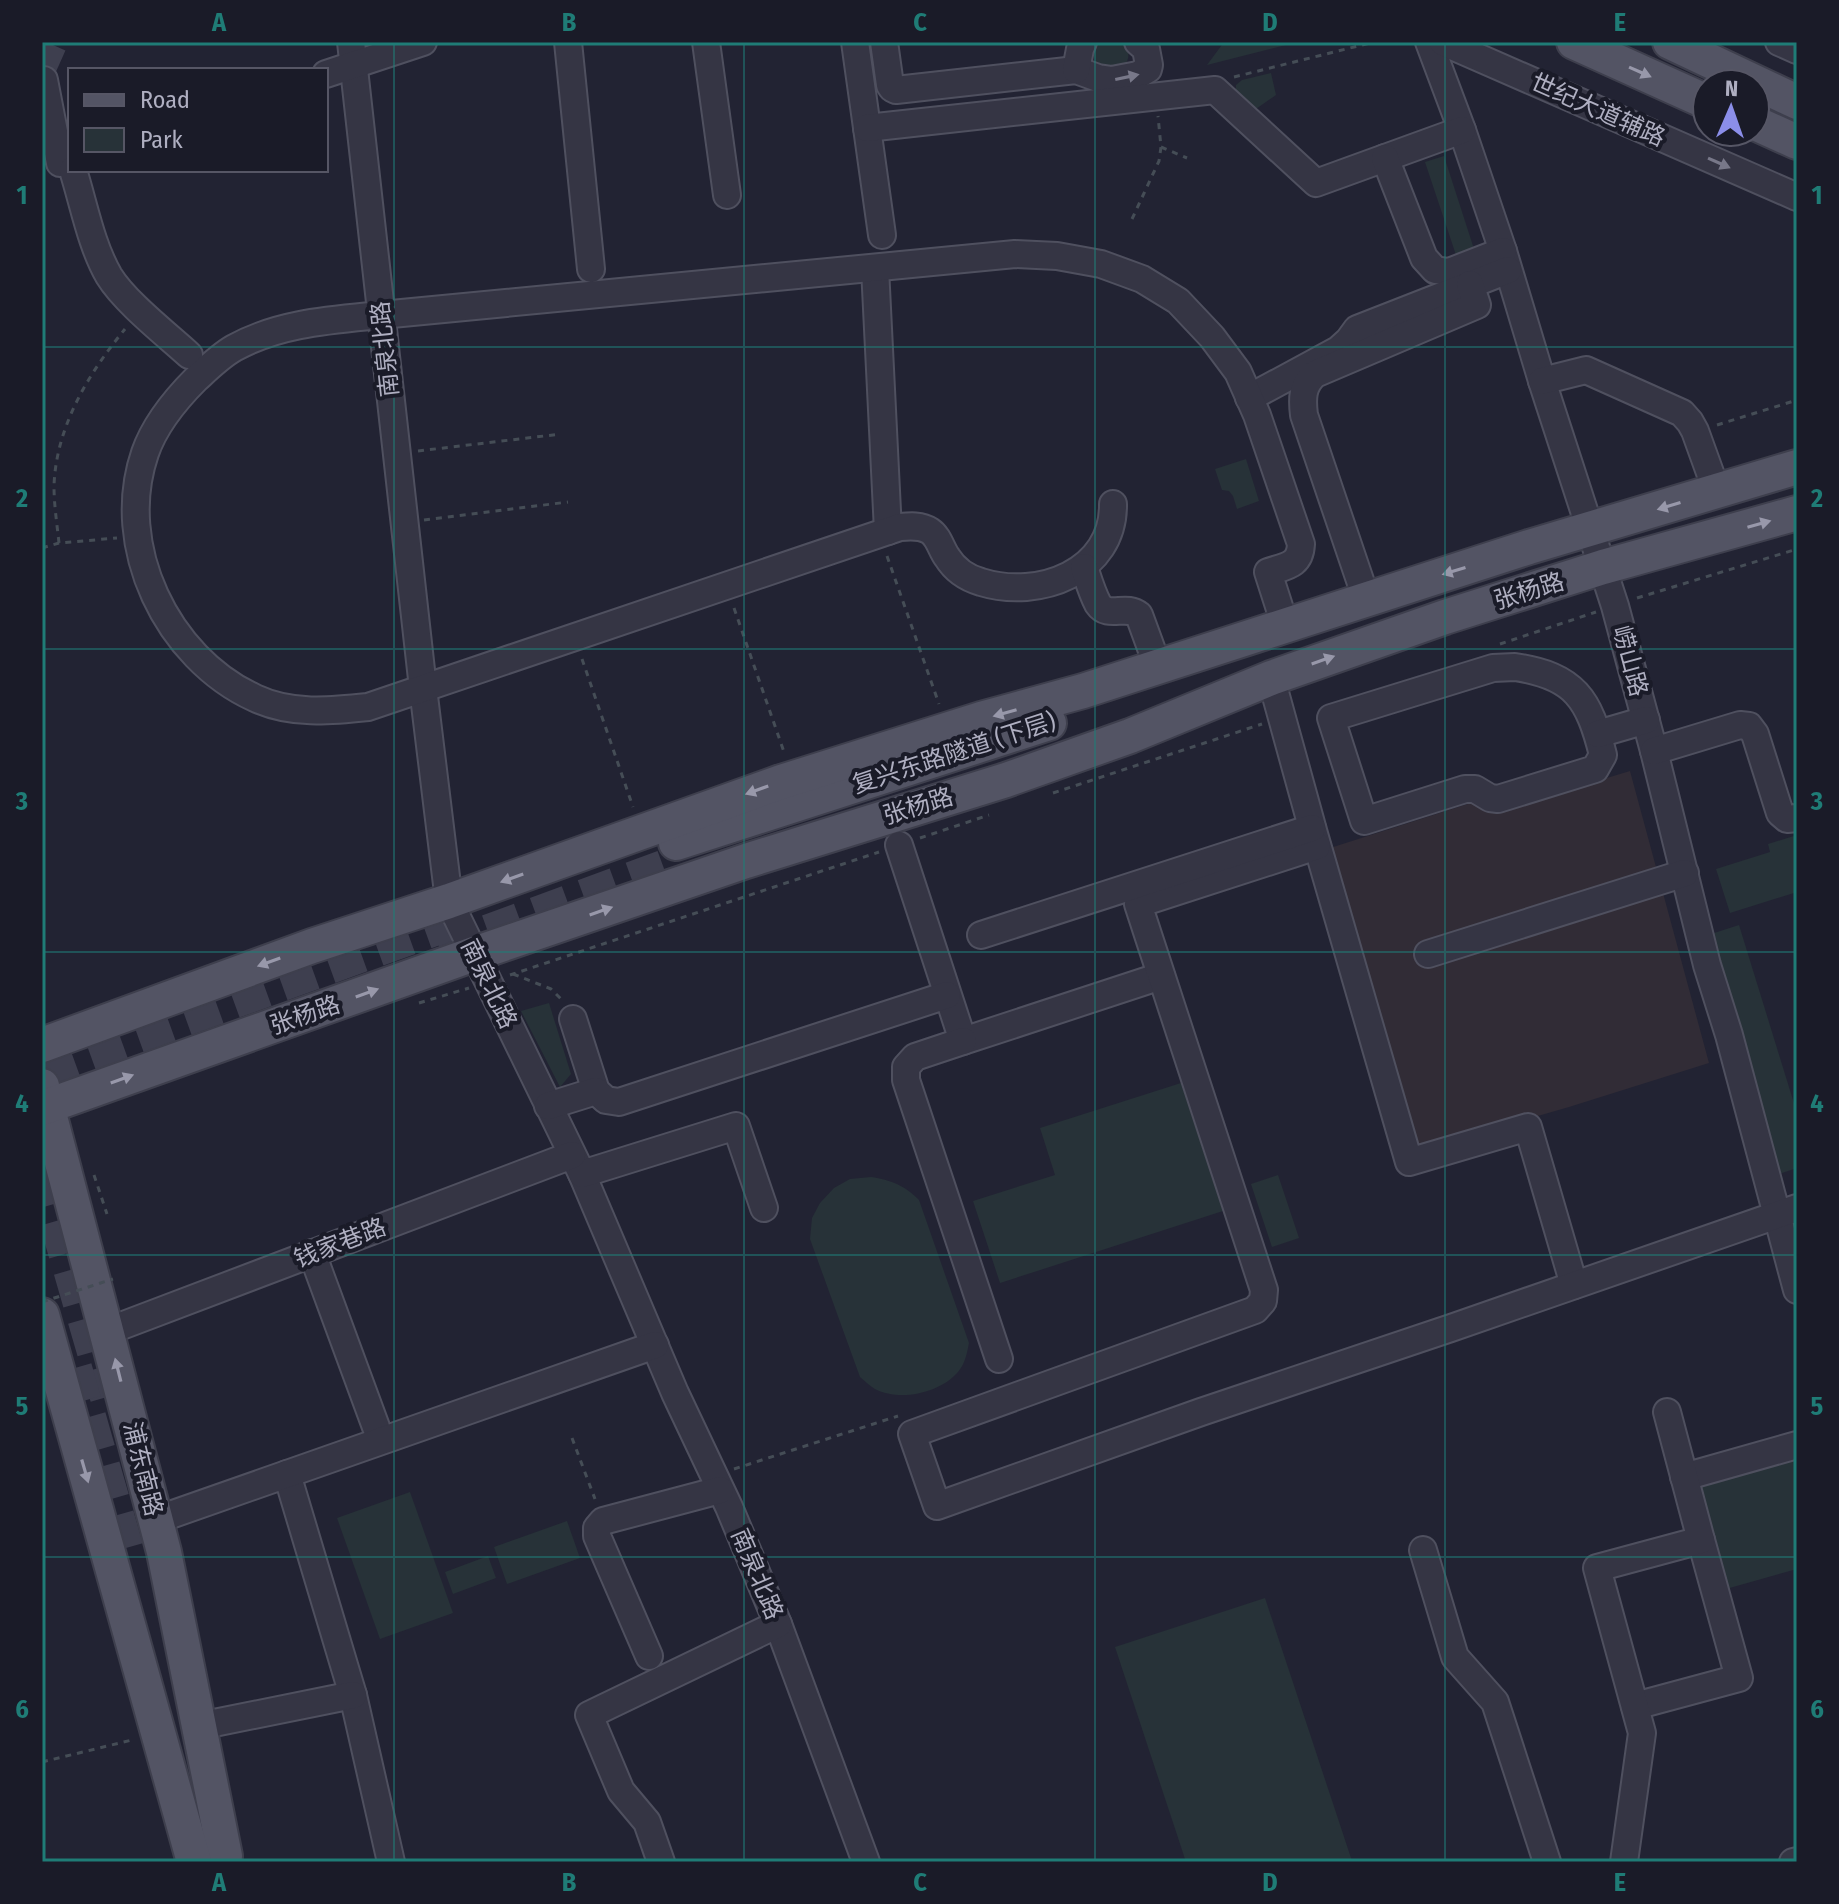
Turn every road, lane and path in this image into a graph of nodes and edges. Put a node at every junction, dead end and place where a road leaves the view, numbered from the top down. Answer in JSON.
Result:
{"nodes":[{"id":1,"x":423,"y":42,"type":"edge"},
{"id":2,"x":568,"y":42,"type":"edge"},
{"id":3,"x":706,"y":42,"type":"edge"},
{"id":4,"x":855,"y":42,"type":"edge"},
{"id":5,"x":884,"y":42,"type":"edge"},
{"id":6,"x":1083,"y":42,"type":"edge"},
{"id":7,"x":1138,"y":42,"type":"edge"},
{"id":8,"x":1374,"y":42,"type":"edge"},
{"id":9,"x":1429,"y":42,"type":"edge"},
{"id":10,"x":1443,"y":42,"type":"edge"},
{"id":11,"x":1574,"y":42,"type":"edge"},
{"id":12,"x":1670,"y":42,"type":"edge"},
{"id":13,"x":1779,"y":42,"type":"edge"},
{"id":14,"x":1797,"y":50,"type":"edge"},
{"id":15,"x":352,"y":53,"type":"edge"},
{"id":16,"x":1076,"y":70,"type":"junction"},
{"id":17,"x":328,"y":72,"type":"edge"},
{"id":18,"x":44,"y":80,"type":"dead end"},
{"id":19,"x":1215,"y":90,"type":"junction"},
{"id":20,"x":1691,"y":95,"type":"edge"},
{"id":21,"x":1155,"y":97,"type":"junction"},
{"id":22,"x":1797,"y":102,"type":"edge"},
{"id":23,"x":867,"y":128,"type":"junction"},
{"id":24,"x":1462,"y":130,"type":"junction"},
{"id":25,"x":1771,"y":130,"type":"edge"},
{"id":26,"x":1797,"y":142,"type":"edge"},
{"id":27,"x":1161,"y":147,"type":"junction"},
{"id":28,"x":1187,"y":158,"type":"dead end"},
{"id":29,"x":1385,"y":158,"type":"junction"},
{"id":30,"x":63,"y":164,"type":"edge"},
{"id":31,"x":727,"y":195,"type":"dead end"},
{"id":32,"x":1797,"y":197,"type":"edge"},
{"id":33,"x":1132,"y":219,"type":"dead end"},
{"id":34,"x":882,"y":235,"type":"dead end"},
{"id":35,"x":1506,"y":260,"type":"junction"},
{"id":36,"x":875,"y":268,"type":"junction"},
{"id":37,"x":591,"y":269,"type":"dead end"},
{"id":38,"x":1470,"y":284,"type":"junction"},
{"id":39,"x":141,"y":311,"type":"junction"},
{"id":40,"x":381,"y":315,"type":"junction"},
{"id":41,"x":189,"y":355,"type":"dead end"},
{"id":42,"x":1542,"y":381,"type":"junction"},
{"id":43,"x":1249,"y":398,"type":"junction"},
{"id":44,"x":1797,"y":400,"type":"edge"},
{"id":45,"x":1695,"y":431,"type":"junction"},
{"id":46,"x":561,"y":434,"type":"dead end"},
{"id":47,"x":397,"y":453,"type":"junction"},
{"id":48,"x":1797,"y":467,"type":"edge"},
{"id":49,"x":1717,"y":492,"type":"junction"},
{"id":50,"x":568,"y":502,"type":"dead end"},
{"id":51,"x":1113,"y":504,"type":"dead end"},
{"id":52,"x":1797,"y":513,"type":"edge"},
{"id":53,"x":405,"y":523,"type":"junction"},
{"id":54,"x":1591,"y":529,"type":"junction"},
{"id":55,"x":884,"y":532,"type":"junction"},
{"id":56,"x":138,"y":537,"type":"junction"},
{"id":57,"x":59,"y":543,"type":"junction"},
{"id":58,"x":42,"y":548,"type":"edge"},
{"id":59,"x":1084,"y":567,"type":"junction"},
{"id":60,"x":1603,"y":567,"type":"junction"},
{"id":61,"x":727,"y":585,"type":"junction"},
{"id":62,"x":1366,"y":598,"type":"junction"},
{"id":63,"x":1285,"y":625,"type":"junction"},
{"id":64,"x":575,"y":637,"type":"junction"},
{"id":65,"x":1240,"y":641,"type":"junction"},
{"id":66,"x":1158,"y":667,"type":"junction"},
{"id":67,"x":1261,"y":683,"type":"junction"},
{"id":68,"x":423,"y":688,"type":"junction"},
{"id":69,"x":941,"y":709,"type":"dead end"},
{"id":70,"x":1646,"y":720,"type":"junction"},
{"id":71,"x":1598,"y":734,"type":"junction"},
{"id":72,"x":1654,"y":751,"type":"junction"},
{"id":73,"x":787,"y":759,"type":"dead end"},
{"id":74,"x":634,"y":810,"type":"dead end"},
{"id":75,"x":1797,"y":818,"type":"edge"},
{"id":76,"x":1315,"y":837,"type":"junction"},
{"id":77,"x":899,"y":845,"type":"dead end"},
{"id":78,"x":1685,"y":873,"type":"junction"},
{"id":79,"x":449,"y":901,"type":"junction"},
{"id":80,"x":981,"y":935,"type":"dead end"},
{"id":81,"x":474,"y":954,"type":"junction"},
{"id":82,"x":1428,"y":954,"type":"dead end"},
{"id":83,"x":1161,"y":976,"type":"junction"},
{"id":84,"x":947,"y":995,"type":"junction"},
{"id":85,"x":573,"y":1019,"type":"joint"},
{"id":86,"x":963,"y":1041,"type":"junction"},
{"id":87,"x":42,"y":1045,"type":"edge"},
{"id":88,"x":596,"y":1091,"type":"junction"},
{"id":89,"x":44,"y":1100,"type":"edge"},
{"id":90,"x":548,"y":1106,"type":"junction"},
{"id":91,"x":577,"y":1165,"type":"junction"},
{"id":92,"x":94,"y":1173,"type":"dead end"},
{"id":93,"x":764,"y":1208,"type":"dead end"},
{"id":94,"x":1787,"y":1212,"type":"edge"},
{"id":95,"x":107,"y":1214,"type":"dead end"},
{"id":96,"x":312,"y":1253,"type":"junction"},
{"id":97,"x":113,"y":1279,"type":"dead end"},
{"id":98,"x":1574,"y":1285,"type":"junction"},
{"id":99,"x":1797,"y":1290,"type":"edge"},
{"id":100,"x":42,"y":1302,"type":"edge"},
{"id":101,"x":44,"y":1330,"type":"edge"},
{"id":102,"x":108,"y":1331,"type":"junction"},
{"id":103,"x":655,"y":1345,"type":"junction"},
{"id":104,"x":999,"y":1359,"type":"dead end"},
{"id":105,"x":1667,"y":1412,"type":"dead end"},
{"id":106,"x":376,"y":1427,"type":"dead end"},
{"id":107,"x":912,"y":1434,"type":"junction"},
{"id":108,"x":572,"y":1438,"type":"dead end"},
{"id":109,"x":1797,"y":1445,"type":"edge"},
{"id":110,"x":287,"y":1474,"type":"junction"},
{"id":111,"x":1684,"y":1477,"type":"junction"},
{"id":112,"x":717,"y":1483,"type":"junction"},
{"id":113,"x":603,"y":1521,"type":"junction"},
{"id":114,"x":1701,"y":1540,"type":"junction"},
{"id":115,"x":145,"y":1541,"type":"junction"},
{"id":116,"x":1423,"y":1550,"type":"dead end"},
{"id":117,"x":778,"y":1624,"type":"junction"},
{"id":118,"x":649,"y":1656,"type":"dead end"},
{"id":119,"x":353,"y":1695,"type":"junction"},
{"id":120,"x":1635,"y":1706,"type":"junction"},
{"id":121,"x":199,"y":1726,"type":"junction"},
{"id":122,"x":159,"y":1734,"type":"junction"},
{"id":123,"x":42,"y":1762,"type":"edge"},
{"id":124,"x":210,"y":1860,"type":"edge"},
{"id":125,"x":391,"y":1862,"type":"edge"},
{"id":126,"x":661,"y":1862,"type":"edge"},
{"id":127,"x":866,"y":1862,"type":"edge"},
{"id":128,"x":1547,"y":1862,"type":"edge"},
{"id":129,"x":1624,"y":1862,"type":"edge"}],
"edges":[{"from":1,"to":15,"type":"street"},
{"from":2,"to":37,"type":"street"},
{"from":3,"to":31,"type":"street"},
{"from":4,"to":23,"type":"street"},
{"from":5,"to":16,"type":"street"},
{"from":6,"to":16,"type":"street"},
{"from":16,"to":7,"type":"street","one_way":true},
{"from":8,"to":19,"type":"path"},
{"from":9,"to":24,"type":"street","name":"崂山路"},
{"from":10,"to":32,"type":"street","name":"世纪大道辅路","one_way":true},
{"from":11,"to":20,"type":"main road","one_way":true},
{"from":12,"to":22,"type":"main road"},
{"from":13,"to":14,"type":"street"},
{"from":15,"to":17,"type":"street"},
{"from":15,"to":40,"type":"street","name":"南泉北路"},
{"from":18,"to":30,"type":"street"},
{"from":19,"to":21,"type":"street"},
{"from":19,"to":29,"type":"street"},
{"from":21,"to":23,"type":"street"},
{"from":21,"to":27,"type":"path"},
{"from":23,"to":34,"type":"street"},
{"from":24,"to":29,"type":"street"},
{"from":24,"to":35,"type":"street","name":"崂山路"},
{"from":25,"to":26,"type":"main road"},
{"from":27,"to":28,"type":"path"},
{"from":27,"to":33,"type":"path"},
{"from":29,"to":35,"type":"street"},
{"from":30,"to":39,"type":"street"},
{"from":35,"to":38,"type":"street"},
{"from":35,"to":42,"type":"street","name":"崂山路"},
{"from":36,"to":40,"type":"street"},
{"from":36,"to":43,"type":"street"},
{"from":36,"to":55,"type":"street"},
{"from":38,"to":43,"type":"street"},
{"from":38,"to":62,"type":"street"},
{"from":39,"to":41,"type":"street"},
{"from":39,"to":57,"type":"path"},
{"from":40,"to":47,"type":"street","name":"南泉北路"},
{"from":40,"to":56,"type":"street"},
{"from":42,"to":45,"type":"street"},
{"from":42,"to":54,"type":"street","name":"崂山路"},
{"from":43,"to":63,"type":"street"},
{"from":44,"to":45,"type":"path"},
{"from":45,"to":49,"type":"street"},
{"from":46,"to":47,"type":"path"},
{"from":47,"to":53,"type":"street","name":"南泉北路"},
{"from":48,"to":49,"type":"main road","name":"张杨路"},
{"from":49,"to":54,"type":"main road","name":"张杨路","one_way":true},
{"from":50,"to":53,"type":"path"},
{"from":51,"to":59,"type":"street"},
{"from":60,"to":52,"type":"main road","name":"张杨路","one_way":true},
{"from":53,"to":68,"type":"street","name":"南泉北路"},
{"from":54,"to":60,"type":"street","name":"崂山路"},
{"from":54,"to":62,"type":"main road","name":"张杨路","one_way":true},
{"from":55,"to":59,"type":"street"},
{"from":55,"to":61,"type":"street"},
{"from":55,"to":69,"type":"path"},
{"from":56,"to":57,"type":"path"},
{"from":56,"to":68,"type":"street"},
{"from":57,"to":58,"type":"path"},
{"from":59,"to":66,"type":"street"},
{"from":67,"to":60,"type":"main road","name":"张杨路","one_way":true},
{"from":60,"to":70,"type":"street","name":"崂山路"},
{"from":61,"to":64,"type":"street"},
{"from":61,"to":73,"type":"path"},
{"from":62,"to":63,"type":"main road","name":"张杨路"},
{"from":63,"to":65,"type":"main road","name":"张杨路"},
{"from":64,"to":68,"type":"street"},
{"from":64,"to":74,"type":"path"},
{"from":65,"to":66,"type":"main road","name":"张杨路"},
{"from":65,"to":67,"type":"main road","name":"复兴东路隧道 (下层)"},
{"from":66,"to":79,"type":"main road","name":"张杨路","one_way":true},
{"from":67,"to":76,"type":"street"},
{"from":81,"to":67,"type":"main road","name":"张杨路","one_way":true},
{"from":68,"to":79,"type":"street","name":"南泉北路"},
{"from":70,"to":71,"type":"street"},
{"from":70,"to":72,"type":"street","name":"崂山路"},
{"from":71,"to":71,"type":"street"},
{"from":72,"to":75,"type":"street"},
{"from":72,"to":78,"type":"street","name":"崂山路"},
{"from":76,"to":80,"type":"street"},
{"from":76,"to":83,"type":"street"},
{"from":76,"to":98,"type":"street"},
{"from":77,"to":84,"type":"street"},
{"from":78,"to":82,"type":"street"},
{"from":78,"to":94,"type":"street","name":"崂山路"},
{"from":79,"to":81,"type":"street","name":"南泉北路"},
{"from":79,"to":87,"type":"main road","name":"张杨路","one_way":true},
{"from":81,"to":85,"type":"path"},
{"from":89,"to":81,"type":"main road","name":"张杨路","one_way":true},
{"from":81,"to":90,"type":"street","name":"南泉北路"},
{"from":83,"to":86,"type":"street"},
{"from":83,"to":107,"type":"street"},
{"from":84,"to":86,"type":"street"},
{"from":84,"to":88,"type":"street"},
{"from":85,"to":88,"type":"street"},
{"from":86,"to":104,"type":"street"},
{"from":88,"to":90,"type":"street"},
{"from":89,"to":102,"type":"main road","name":"浦东南路"},
{"from":90,"to":91,"type":"street","name":"南泉北路"},
{"from":91,"to":93,"type":"street","name":"钱家巷路"},
{"from":91,"to":96,"type":"street","name":"钱家巷路"},
{"from":91,"to":103,"type":"street","name":"南泉北路"},
{"from":92,"to":95,"type":"path"},
{"from":94,"to":98,"type":"street"},
{"from":94,"to":99,"type":"street","name":"崂山路"},
{"from":96,"to":102,"type":"street","name":"钱家巷路"},
{"from":96,"to":106,"type":"street"},
{"from":97,"to":100,"type":"path","bridge":true},
{"from":98,"to":107,"type":"street"},
{"from":101,"to":122,"type":"main road","one_way":true},
{"from":115,"to":102,"type":"main road","name":"浦东南路","one_way":true},
{"from":103,"to":110,"type":"street"},
{"from":103,"to":112,"type":"street","name":"南泉北路"},
{"from":105,"to":111,"type":"street"},
{"from":107,"to":112,"type":"path"},
{"from":108,"to":113,"type":"path"},
{"from":109,"to":111,"type":"street"},
{"from":110,"to":115,"type":"street"},
{"from":110,"to":119,"type":"street"},
{"from":111,"to":114,"type":"street"},
{"from":112,"to":113,"type":"street"},
{"from":112,"to":117,"type":"street","name":"南泉北路"},
{"from":113,"to":118,"type":"street"},
{"from":114,"to":120,"type":"street"},
{"from":114,"to":120,"type":"street"},
{"from":115,"to":121,"type":"main road","name":"浦东南路"},
{"from":115,"to":124,"type":"main road","name":"浦东南路"},
{"from":116,"to":128,"type":"street"},
{"from":117,"to":126,"type":"street"},
{"from":117,"to":127,"type":"street","name":"南泉北路"},
{"from":119,"to":121,"type":"street"},
{"from":119,"to":125,"type":"street"},
{"from":120,"to":129,"type":"street"},
{"from":121,"to":124,"type":"main road","name":"浦东南路"},
{"from":122,"to":123,"type":"path"},
{"from":122,"to":124,"type":"main road"}]}
